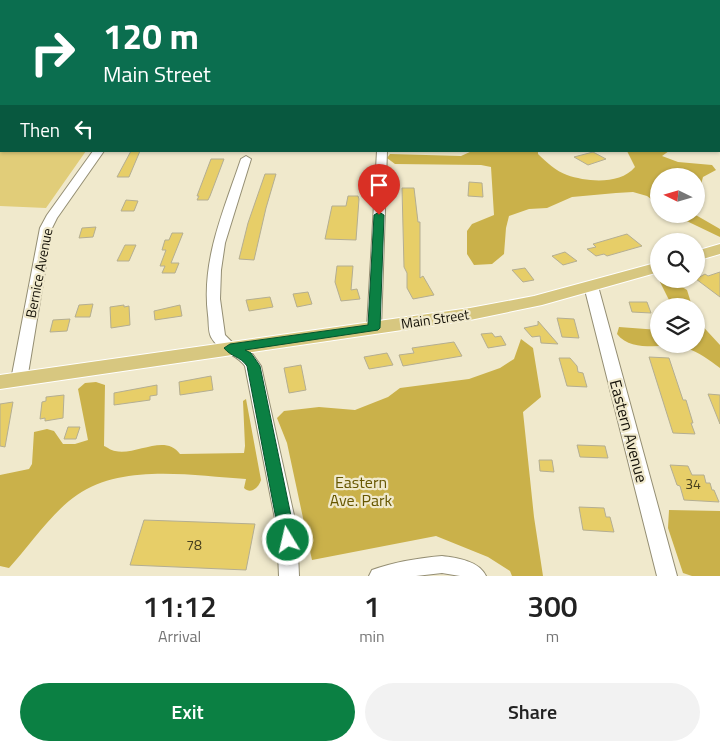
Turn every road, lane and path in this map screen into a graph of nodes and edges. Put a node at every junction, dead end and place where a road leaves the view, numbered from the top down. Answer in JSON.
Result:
{"nodes":[{"id":1,"x":98,"y":152,"type":"edge"},
{"id":2,"x":382,"y":152,"type":"edge"},
{"id":3,"x":246,"y":159,"type":"dead end"},
{"id":4,"x":720,"y":249,"type":"edge"},
{"id":5,"x":705,"y":253,"type":"edge"},
{"id":6,"x":650,"y":270,"type":"edge"},
{"id":7,"x":591,"y":286,"type":"junction"},
{"id":8,"x":374,"y":328,"type":"junction"},
{"id":9,"x":230,"y":348,"type":"junction"},
{"id":10,"x":19,"y":380,"type":"junction"},
{"id":11,"x":0,"y":382,"type":"edge"},
{"id":12,"x":289,"y":576,"type":"edge"},
{"id":13,"x":379,"y":576,"type":"edge"},
{"id":14,"x":476,"y":576,"type":"edge"},
{"id":15,"x":667,"y":576,"type":"edge"}],
"edges":[{"from":1,"to":10,"type":"street","name":"Bernice Avenue"},
{"from":2,"to":8,"type":"street"},
{"from":3,"to":9,"type":"street"},
{"from":4,"to":5,"type":"main road"},
{"from":6,"to":7,"type":"main road","name":"Main Street"},
{"from":7,"to":8,"type":"main road","name":"Main Street"},
{"from":7,"to":15,"type":"street","name":"Eastern Avenue"},
{"from":8,"to":9,"type":"main road","name":"Main Street"},
{"from":9,"to":10,"type":"main road","name":"Main Street"},
{"from":9,"to":12,"type":"street"},
{"from":10,"to":11,"type":"main road","name":"Main Street"},
{"from":13,"to":14,"type":"street"}]}
